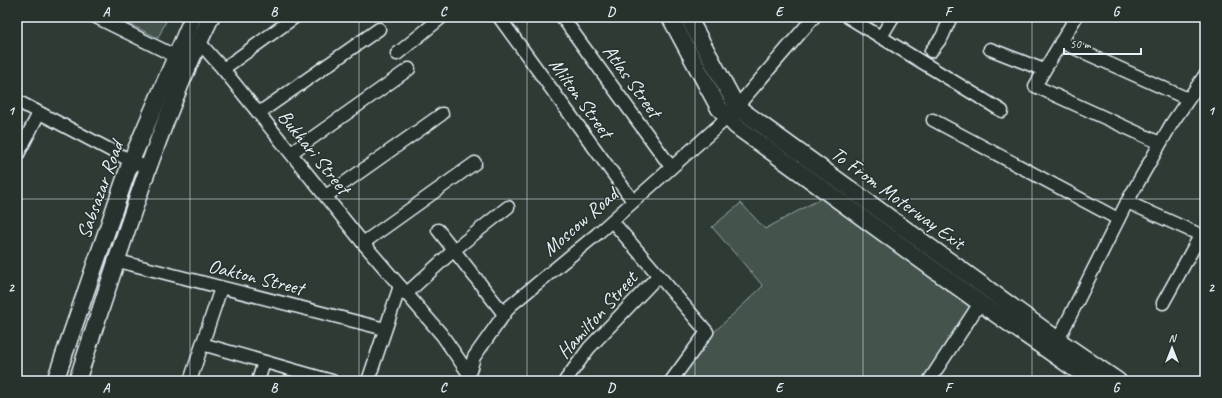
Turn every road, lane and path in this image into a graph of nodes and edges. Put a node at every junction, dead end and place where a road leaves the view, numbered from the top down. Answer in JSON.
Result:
{"nodes":[{"id":1,"x":96,"y":17,"type":"edge"},
{"id":2,"x":193,"y":17,"type":"edge"},
{"id":3,"x":211,"y":17,"type":"edge"},
{"id":4,"x":295,"y":17,"type":"edge"},
{"id":5,"x":442,"y":17,"type":"edge"},
{"id":6,"x":499,"y":17,"type":"edge"},
{"id":7,"x":562,"y":17,"type":"edge"},
{"id":8,"x":670,"y":17,"type":"edge"},
{"id":9,"x":688,"y":17,"type":"edge"},
{"id":10,"x":814,"y":17,"type":"edge"},
{"id":11,"x":848,"y":17,"type":"edge"},
{"id":12,"x":893,"y":17,"type":"edge"},
{"id":13,"x":951,"y":17,"type":"edge"},
{"id":14,"x":1076,"y":17,"type":"edge"},
{"id":15,"x":379,"y":29,"type":"dead end"},
{"id":16,"x":881,"y":37,"type":"junction"},
{"id":17,"x":199,"y":42,"type":"junction"},
{"id":18,"x":1061,"y":42,"type":"junction"},
{"id":19,"x":990,"y":48,"type":"dead end"},
{"id":20,"x":932,"y":51,"type":"dead end"},
{"id":21,"x":397,"y":54,"type":"dead end"},
{"id":22,"x":175,"y":56,"type":"junction"},
{"id":23,"x":223,"y":69,"type":"junction"},
{"id":24,"x":409,"y":69,"type":"dead end"},
{"id":25,"x":1044,"y":70,"type":"junction"},
{"id":26,"x":1205,"y":75,"type":"edge"},
{"id":27,"x":1188,"y":99,"type":"junction"},
{"id":28,"x":17,"y":101,"type":"edge"},
{"id":29,"x":1002,"y":111,"type":"dead end"},
{"id":30,"x":39,"y":113,"type":"junction"},
{"id":31,"x":259,"y":113,"type":"junction"},
{"id":32,"x":732,"y":113,"type":"junction"},
{"id":33,"x":442,"y":114,"type":"dead end"},
{"id":34,"x":933,"y":120,"type":"dead end"},
{"id":35,"x":1160,"y":143,"type":"junction"},
{"id":36,"x":291,"y":153,"type":"junction"},
{"id":37,"x":17,"y":156,"type":"edge"},
{"id":38,"x":131,"y":161,"type":"junction"},
{"id":39,"x":475,"y":163,"type":"dead end"},
{"id":40,"x":671,"y":167,"type":"junction"},
{"id":41,"x":149,"y":168,"type":"junction"},
{"id":42,"x":326,"y":196,"type":"junction"},
{"id":43,"x":633,"y":201,"type":"junction"},
{"id":44,"x":1127,"y":202,"type":"junction"},
{"id":45,"x":508,"y":207,"type":"dead end"},
{"id":46,"x":1118,"y":219,"type":"junction"},
{"id":47,"x":612,"y":221,"type":"junction"},
{"id":48,"x":438,"y":230,"type":"dead end"},
{"id":49,"x":1203,"y":236,"type":"edge"},
{"id":50,"x":364,"y":243,"type":"junction"},
{"id":51,"x":454,"y":250,"type":"junction"},
{"id":52,"x":118,"y":261,"type":"junction"},
{"id":53,"x":658,"y":276,"type":"junction"},
{"id":54,"x":220,"y":288,"type":"junction"},
{"id":55,"x":403,"y":290,"type":"junction"},
{"id":56,"x":1163,"y":302,"type":"dead end"},
{"id":57,"x":980,"y":303,"type":"junction"},
{"id":58,"x":504,"y":314,"type":"junction"},
{"id":59,"x":385,"y":329,"type":"junction"},
{"id":60,"x":1058,"y":340,"type":"junction"},
{"id":61,"x":202,"y":344,"type":"junction"},
{"id":62,"x":264,"y":362,"type":"junction"},
{"id":63,"x":312,"y":378,"type":"edge"},
{"id":64,"x":468,"y":378,"type":"edge"},
{"id":65,"x":56,"y":381,"type":"edge"},
{"id":66,"x":77,"y":381,"type":"edge"},
{"id":67,"x":190,"y":381,"type":"edge"},
{"id":68,"x":258,"y":381,"type":"edge"},
{"id":69,"x":332,"y":381,"type":"edge"},
{"id":70,"x":368,"y":381,"type":"edge"},
{"id":71,"x":565,"y":381,"type":"edge"},
{"id":72,"x":671,"y":381,"type":"edge"},
{"id":73,"x":929,"y":381,"type":"edge"},
{"id":74,"x":1092,"y":381,"type":"edge"},
{"id":75,"x":1118,"y":381,"type":"edge"}],
"edges":[{"from":1,"to":22,"type":"street"},
{"from":2,"to":22,"type":"main road","name":"Sabsazar Road"},
{"from":3,"to":17,"type":"main road","name":"Sabsazar Road"},
{"from":4,"to":23,"type":"street"},
{"from":5,"to":21,"type":"street"},
{"from":6,"to":43,"type":"street","name":"Milton Street"},
{"from":7,"to":40,"type":"street","name":"Atlas Street"},
{"from":8,"to":32,"type":"main road","name":"To From Moterway Exit"},
{"from":9,"to":32,"type":"main road","name":"To From Moterway Exit"},
{"from":10,"to":32,"type":"street","name":"Moscow Road"},
{"from":11,"to":16,"type":"street"},
{"from":12,"to":16,"type":"street"},
{"from":13,"to":20,"type":"street"},
{"from":14,"to":18,"type":"street"},
{"from":15,"to":31,"type":"street"},
{"from":16,"to":29,"type":"street"},
{"from":17,"to":23,"type":"street","name":"Bukhari Street"},
{"from":17,"to":41,"type":"main road","name":"Sabsazar Road"},
{"from":18,"to":25,"type":"street"},
{"from":18,"to":27,"type":"street"},
{"from":19,"to":25,"type":"street"},
{"from":22,"to":38,"type":"main road","name":"Sabsazar Road"},
{"from":23,"to":31,"type":"street","name":"Bukhari Street"},
{"from":24,"to":36,"type":"street"},
{"from":25,"to":35,"type":"street"},
{"from":26,"to":27,"type":"street"},
{"from":27,"to":35,"type":"street"},
{"from":28,"to":30,"type":"street"},
{"from":30,"to":37,"type":"street"},
{"from":30,"to":38,"type":"street"},
{"from":31,"to":36,"type":"street","name":"Bukhari Street"},
{"from":32,"to":40,"type":"street","name":"Moscow Road"},
{"from":32,"to":57,"type":"main road","name":"To From Moterway Exit"},
{"from":32,"to":60,"type":"main road","name":"To From Moterway Exit"},
{"from":33,"to":42,"type":"street"},
{"from":34,"to":46,"type":"street"},
{"from":35,"to":44,"type":"street"},
{"from":36,"to":42,"type":"street","name":"Bukhari Street"},
{"from":38,"to":41,"type":"street"},
{"from":38,"to":65,"type":"main road","name":"Sabsazar Road"},
{"from":39,"to":50,"type":"street"},
{"from":40,"to":43,"type":"street","name":"Moscow Road"},
{"from":41,"to":52,"type":"main road","name":"Sabsazar Road"},
{"from":42,"to":50,"type":"street","name":"Bukhari Street"},
{"from":43,"to":47,"type":"street","name":"Moscow Road"},
{"from":44,"to":46,"type":"street"},
{"from":44,"to":49,"type":"street"},
{"from":45,"to":51,"type":"street"},
{"from":46,"to":60,"type":"street"},
{"from":47,"to":53,"type":"street"},
{"from":47,"to":58,"type":"street","name":"Moscow Road"},
{"from":48,"to":51,"type":"street"},
{"from":49,"to":56,"type":"street"},
{"from":50,"to":55,"type":"street","name":"Bukhari Street"},
{"from":51,"to":55,"type":"street"},
{"from":51,"to":58,"type":"street"},
{"from":52,"to":54,"type":"street","name":"Oakton Street"},
{"from":52,"to":66,"type":"main road","name":"Sabsazar Road"},
{"from":53,"to":71,"type":"street","name":"Hamilton Street"},
{"from":53,"to":72,"type":"street"},
{"from":54,"to":59,"type":"street","name":"Oakton Street"},
{"from":54,"to":61,"type":"street"},
{"from":55,"to":59,"type":"street"},
{"from":55,"to":64,"type":"street","name":"Bukhari Street"},
{"from":57,"to":73,"type":"street"},
{"from":57,"to":74,"type":"main road","name":"To From Moterway Exit"},
{"from":58,"to":64,"type":"street","name":"Moscow Road"},
{"from":59,"to":70,"type":"street"},
{"from":60,"to":75,"type":"main road","name":"To From Moterway Exit"},
{"from":61,"to":62,"type":"street"},
{"from":61,"to":67,"type":"street"},
{"from":62,"to":63,"type":"street"},
{"from":62,"to":68,"type":"street"},
{"from":63,"to":69,"type":"street"}]}
